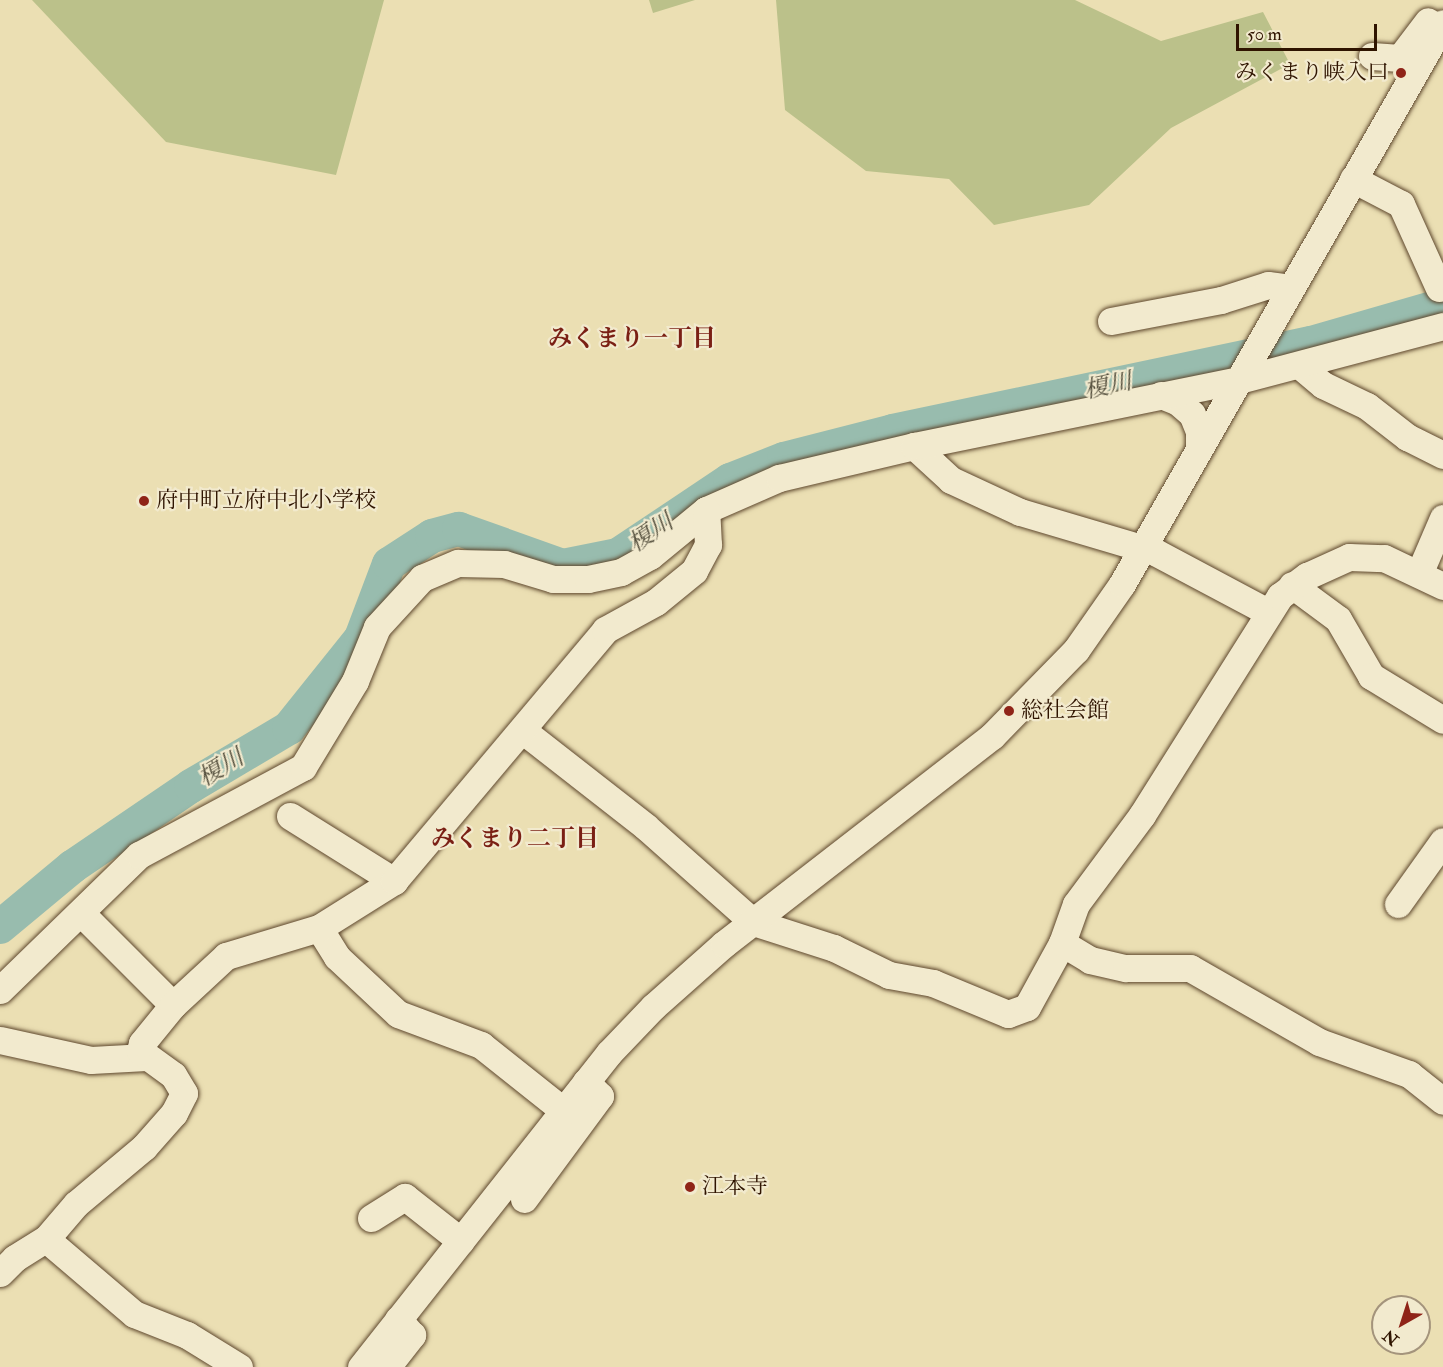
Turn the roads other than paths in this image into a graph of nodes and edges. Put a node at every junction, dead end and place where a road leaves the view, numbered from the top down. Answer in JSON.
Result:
{"nodes":[{"id":1,"x":1443,"y":23,"type":"edge"},
{"id":2,"x":1372,"y":56,"type":"dead end"},
{"id":3,"x":1353,"y":179,"type":"junction"},
{"id":4,"x":1291,"y":288,"type":"junction"},
{"id":5,"x":1439,"y":288,"type":"dead end"},
{"id":6,"x":1111,"y":321,"type":"dead end"},
{"id":7,"x":1443,"y":326,"type":"edge"},
{"id":8,"x":1299,"y":365,"type":"junction"},
{"id":9,"x":1242,"y":374,"type":"junction"},
{"id":10,"x":1161,"y":395,"type":"junction"},
{"id":11,"x":914,"y":446,"type":"junction"},
{"id":12,"x":1199,"y":449,"type":"junction"},
{"id":13,"x":1443,"y":455,"type":"edge"},
{"id":14,"x":706,"y":510,"type":"junction"},
{"id":15,"x":1443,"y":518,"type":"edge"},
{"id":16,"x":1142,"y":548,"type":"junction"},
{"id":17,"x":1419,"y":574,"type":"junction"},
{"id":18,"x":1292,"y":585,"type":"junction"},
{"id":19,"x":1443,"y":586,"type":"edge"},
{"id":20,"x":1268,"y":612,"type":"junction"},
{"id":21,"x":1443,"y":720,"type":"edge"},
{"id":22,"x":522,"y":730,"type":"junction"},
{"id":23,"x":290,"y":816,"type":"dead end"},
{"id":24,"x":1443,"y":841,"type":"edge"},
{"id":25,"x":394,"y":881,"type":"junction"},
{"id":26,"x":1398,"y":904,"type":"dead end"},
{"id":27,"x":81,"y":913,"type":"junction"},
{"id":28,"x":753,"y":922,"type":"junction"},
{"id":29,"x":319,"y":928,"type":"junction"},
{"id":30,"x":1062,"y":943,"type":"junction"},
{"id":31,"x":0,"y":990,"type":"edge"},
{"id":32,"x":173,"y":1005,"type":"junction"},
{"id":33,"x":0,"y":1040,"type":"edge"},
{"id":34,"x":146,"y":1057,"type":"junction"},
{"id":35,"x":586,"y":1082,"type":"junction"},
{"id":36,"x":1443,"y":1101,"type":"edge"},
{"id":37,"x":564,"y":1111,"type":"junction"},
{"id":38,"x":524,"y":1199,"type":"dead end"},
{"id":39,"x":371,"y":1218,"type":"dead end"},
{"id":40,"x":46,"y":1239,"type":"junction"},
{"id":41,"x":461,"y":1241,"type":"junction"},
{"id":42,"x":0,"y":1272,"type":"edge"},
{"id":43,"x":399,"y":1319,"type":"junction"},
{"id":44,"x":240,"y":1367,"type":"edge"},
{"id":45,"x":361,"y":1367,"type":"edge"},
{"id":46,"x":387,"y":1367,"type":"edge"}],
"edges":[{"from":1,"to":2,"type":"street"},
{"from":1,"to":3,"type":"street"},
{"from":3,"to":4,"type":"street"},
{"from":3,"to":5,"type":"street"},
{"from":4,"to":6,"type":"street"},
{"from":4,"to":9,"type":"street"},
{"from":7,"to":8,"type":"street"},
{"from":8,"to":9,"type":"street"},
{"from":8,"to":13,"type":"street"},
{"from":9,"to":10,"type":"street"},
{"from":9,"to":12,"type":"street"},
{"from":10,"to":11,"type":"street"},
{"from":10,"to":12,"type":"street"},
{"from":11,"to":14,"type":"street"},
{"from":11,"to":16,"type":"street"},
{"from":12,"to":16,"type":"street"},
{"from":14,"to":22,"type":"street"},
{"from":14,"to":27,"type":"street"},
{"from":15,"to":17,"type":"street"},
{"from":16,"to":20,"type":"street"},
{"from":16,"to":28,"type":"street"},
{"from":17,"to":18,"type":"street"},
{"from":17,"to":19,"type":"street"},
{"from":18,"to":20,"type":"street"},
{"from":18,"to":21,"type":"street"},
{"from":20,"to":30,"type":"street"},
{"from":22,"to":25,"type":"street"},
{"from":22,"to":28,"type":"street"},
{"from":23,"to":25,"type":"street"},
{"from":24,"to":26,"type":"street"},
{"from":25,"to":29,"type":"street"},
{"from":27,"to":31,"type":"street"},
{"from":27,"to":32,"type":"street"},
{"from":28,"to":30,"type":"street"},
{"from":28,"to":35,"type":"street"},
{"from":29,"to":32,"type":"street"},
{"from":29,"to":37,"type":"street"},
{"from":30,"to":36,"type":"street"},
{"from":32,"to":34,"type":"street"},
{"from":33,"to":34,"type":"street"},
{"from":34,"to":40,"type":"street"},
{"from":35,"to":37,"type":"street"},
{"from":35,"to":38,"type":"street"},
{"from":37,"to":41,"type":"street"},
{"from":39,"to":41,"type":"street"},
{"from":40,"to":42,"type":"street"},
{"from":40,"to":44,"type":"street"},
{"from":41,"to":43,"type":"street"},
{"from":43,"to":45,"type":"street"},
{"from":43,"to":46,"type":"street"}]}
